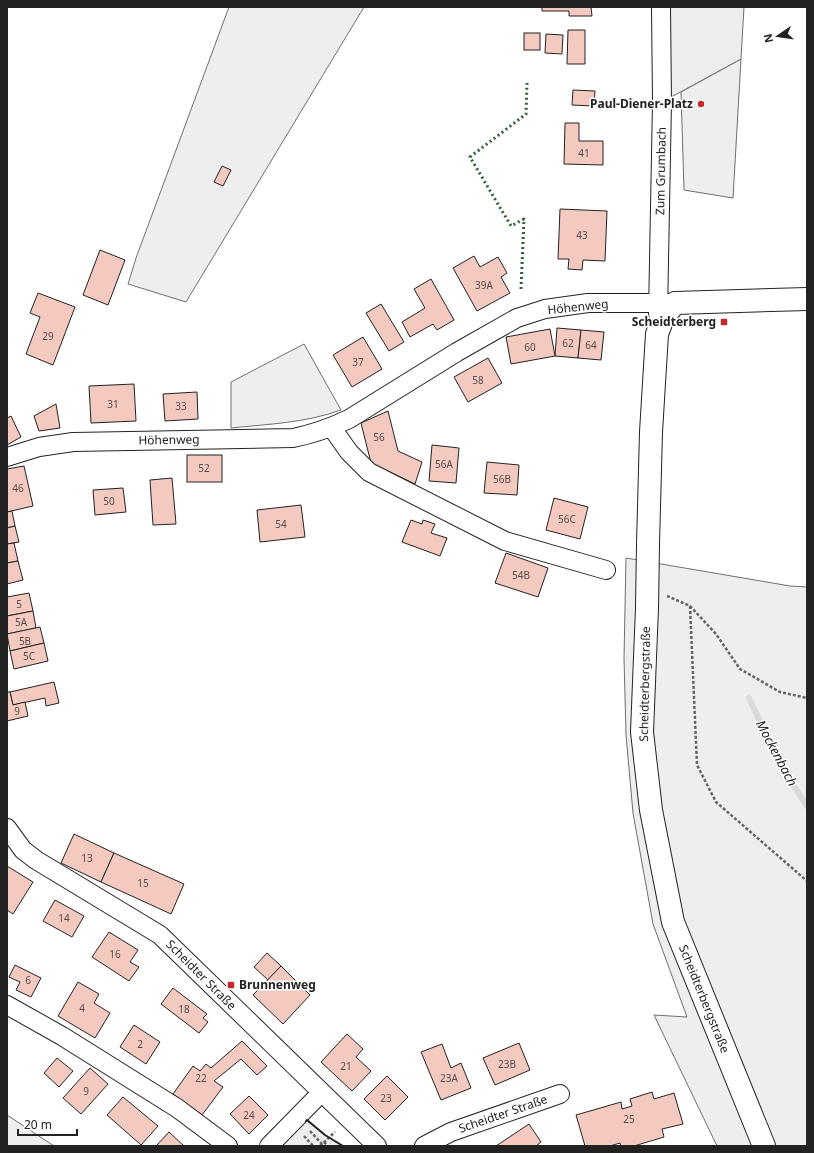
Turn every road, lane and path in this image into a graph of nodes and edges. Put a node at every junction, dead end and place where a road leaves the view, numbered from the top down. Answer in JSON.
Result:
{"nodes":[{"id":1,"x":661,"y":7,"type":"edge"},
{"id":2,"x":807,"y":299,"type":"edge"},
{"id":3,"x":667,"y":303,"type":"junction"},
{"id":4,"x":332,"y":428,"type":"junction"},
{"id":5,"x":7,"y":457,"type":"edge"},
{"id":6,"x":606,"y":570,"type":"dead end"},
{"id":7,"x":655,"y":601,"type":"junction"},
{"id":8,"x":690,"y":606,"type":"junction"},
{"id":9,"x":807,"y":698,"type":"edge"},
{"id":10,"x":7,"y":828,"type":"edge"},
{"id":11,"x":807,"y":881,"type":"edge"},
{"id":12,"x":7,"y":1005,"type":"edge"},
{"id":13,"x":321,"y":1093,"type":"junction"},
{"id":14,"x":560,"y":1094,"type":"dead end"},
{"id":15,"x":310,"y":1130,"type":"dead end"},
{"id":16,"x":304,"y":1136,"type":"dead end"},
{"id":17,"x":329,"y":1137,"type":"dead end"},
{"id":18,"x":322,"y":1144,"type":"edge"},
{"id":19,"x":228,"y":1146,"type":"edge"},
{"id":20,"x":269,"y":1146,"type":"edge"},
{"id":21,"x":313,"y":1146,"type":"edge"},
{"id":22,"x":328,"y":1146,"type":"edge"},
{"id":23,"x":377,"y":1146,"type":"edge"},
{"id":24,"x":424,"y":1146,"type":"edge"},
{"id":25,"x":764,"y":1146,"type":"edge"}],
"edges":[{"from":1,"to":3,"type":"street","name":"Zum Grumbach"},
{"from":2,"to":3,"type":"street","name":"Höhenweg"},
{"from":3,"to":4,"type":"street","name":"Höhenweg"},
{"from":3,"to":7,"type":"street","name":"Scheidterbergstraße","bridge":true},
{"from":4,"to":5,"type":"street","name":"Höhenweg"},
{"from":4,"to":6,"type":"street"},
{"from":7,"to":8,"type":"path"},
{"from":7,"to":25,"type":"street","name":"Scheidterbergstraße"},
{"from":8,"to":9,"type":"path"},
{"from":8,"to":11,"type":"path"},
{"from":10,"to":13,"type":"street","name":"Scheidter Straße"},
{"from":12,"to":19,"type":"street"},
{"from":13,"to":20,"type":"street"},
{"from":13,"to":23,"type":"street","name":"Scheidter Straße"},
{"from":14,"to":24,"type":"street","name":"Scheidter Straße"},
{"from":15,"to":18,"type":"path"},
{"from":16,"to":21,"type":"path"},
{"from":17,"to":18,"type":"path"},
{"from":18,"to":22,"type":"path"}]}
